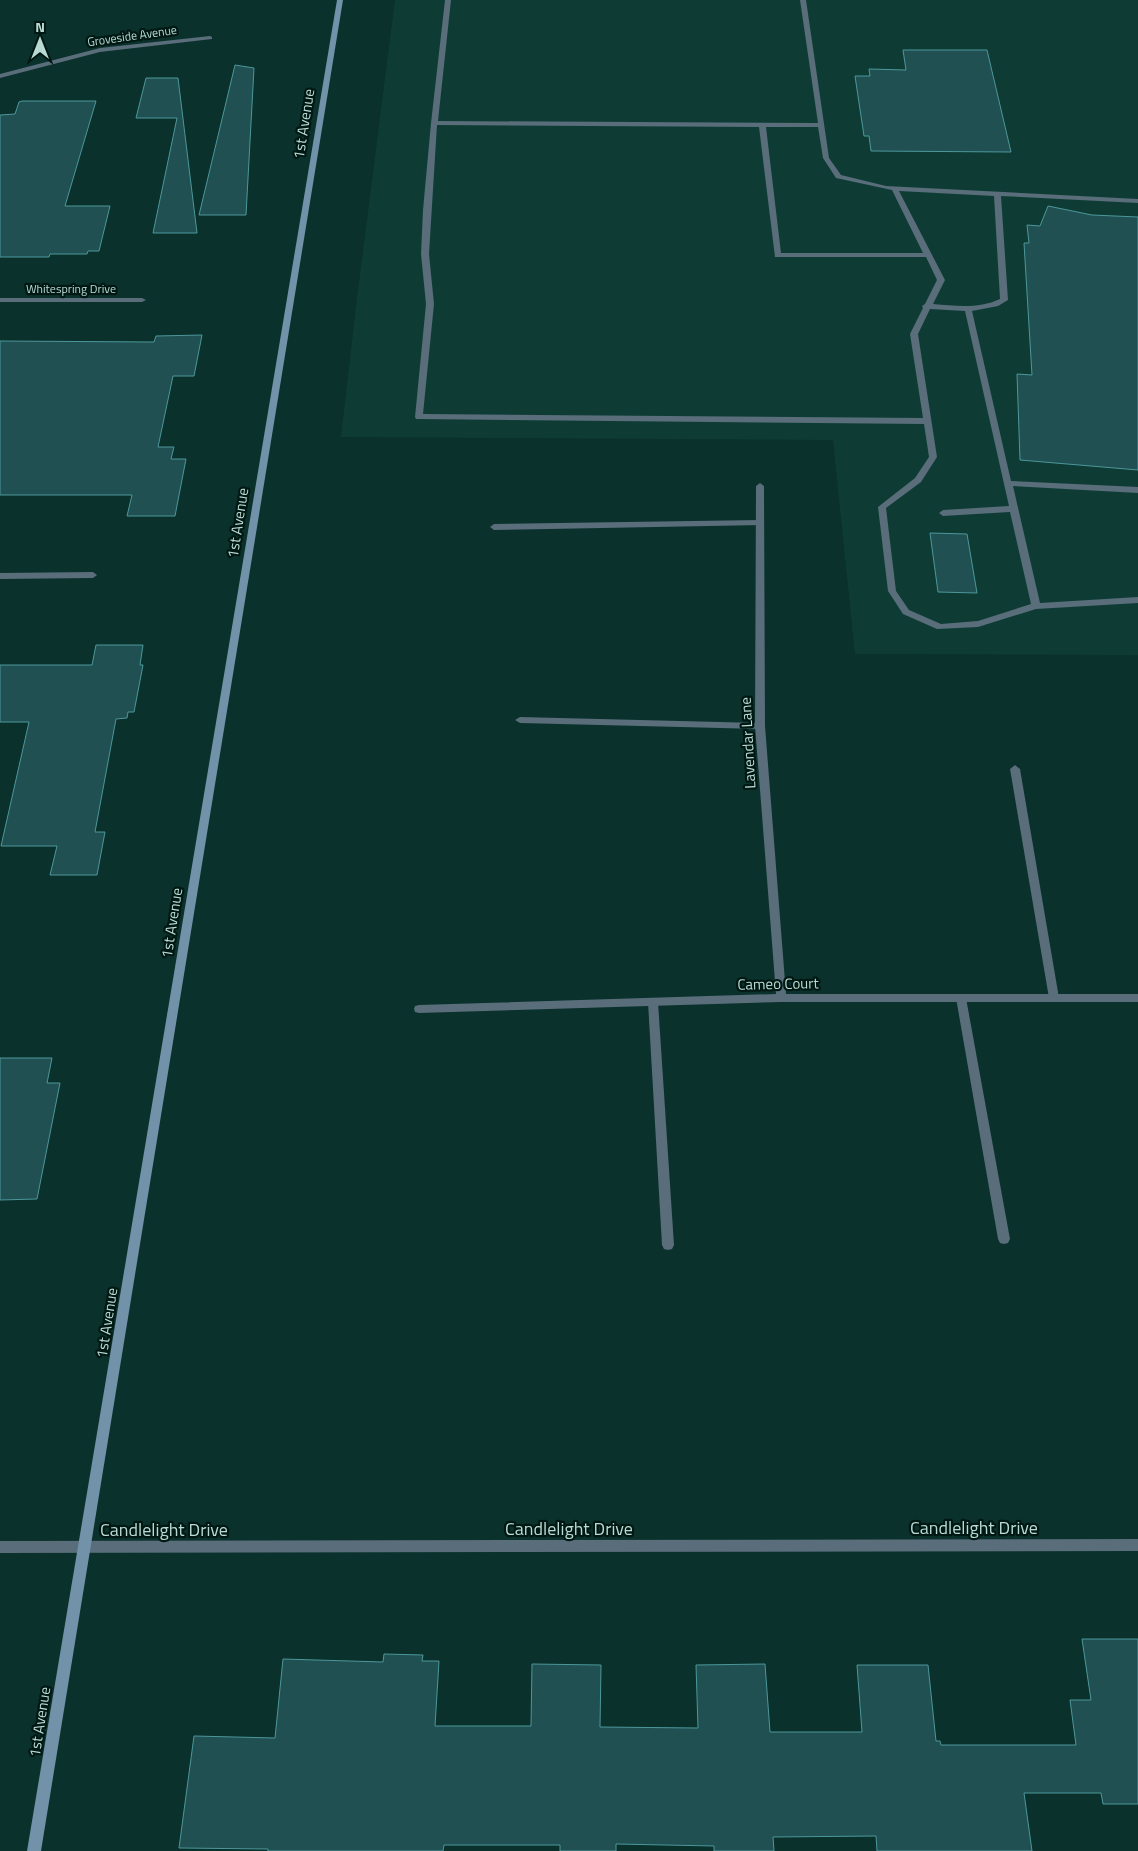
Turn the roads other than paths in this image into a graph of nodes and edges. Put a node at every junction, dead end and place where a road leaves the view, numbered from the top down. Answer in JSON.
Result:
{"nodes":[{"id":1,"x":340,"y":0,"type":"edge"},
{"id":2,"x":448,"y":0,"type":"edge"},
{"id":3,"x":803,"y":0,"type":"edge"},
{"id":4,"x":210,"y":38,"type":"dead end"},
{"id":5,"x":0,"y":76,"type":"edge"},
{"id":6,"x":434,"y":123,"type":"junction"},
{"id":7,"x":762,"y":124,"type":"junction"},
{"id":8,"x":821,"y":125,"type":"junction"},
{"id":9,"x":894,"y":188,"type":"junction"},
{"id":10,"x":997,"y":194,"type":"junction"},
{"id":11,"x":1138,"y":201,"type":"edge"},
{"id":12,"x":928,"y":256,"type":"junction"},
{"id":13,"x":0,"y":300,"type":"edge"},
{"id":14,"x":142,"y":300,"type":"dead end"},
{"id":15,"x":926,"y":306,"type":"junction"},
{"id":16,"x":968,"y":309,"type":"junction"},
{"id":17,"x":927,"y":421,"type":"junction"},
{"id":18,"x":1007,"y":483,"type":"junction"},
{"id":19,"x":760,"y":486,"type":"dead end"},
{"id":20,"x":1138,"y":490,"type":"edge"},
{"id":21,"x":1013,"y":509,"type":"junction"},
{"id":22,"x":943,"y":513,"type":"dead end"},
{"id":23,"x":760,"y":523,"type":"junction"},
{"id":24,"x":494,"y":527,"type":"dead end"},
{"id":25,"x":93,"y":575,"type":"dead end"},
{"id":26,"x":0,"y":576,"type":"edge"},
{"id":27,"x":1138,"y":600,"type":"edge"},
{"id":28,"x":1036,"y":606,"type":"junction"},
{"id":29,"x":520,"y":720,"type":"dead end"},
{"id":30,"x":760,"y":726,"type":"junction"},
{"id":31,"x":1015,"y":769,"type":"dead end"},
{"id":32,"x":782,"y":998,"type":"junction"},
{"id":33,"x":960,"y":998,"type":"junction"},
{"id":34,"x":1054,"y":998,"type":"junction"},
{"id":35,"x":1138,"y":998,"type":"edge"},
{"id":36,"x":653,"y":1002,"type":"junction"},
{"id":37,"x":419,"y":1010,"type":"dead end"},
{"id":38,"x":1004,"y":1239,"type":"dead end"},
{"id":39,"x":668,"y":1245,"type":"dead end"},
{"id":40,"x":1138,"y":1545,"type":"edge"},
{"id":41,"x":0,"y":1547,"type":"edge"},
{"id":42,"x":85,"y":1547,"type":"junction"},
{"id":43,"x":34,"y":1851,"type":"edge"}],
"edges":[{"from":1,"to":42,"type":"main road","name":"1st Avenue"},
{"from":2,"to":6,"type":"street"},
{"from":3,"to":8,"type":"street"},
{"from":4,"to":5,"type":"street","name":"Groveside Avenue"},
{"from":6,"to":7,"type":"street"},
{"from":6,"to":17,"type":"street"},
{"from":7,"to":8,"type":"street"},
{"from":7,"to":12,"type":"street"},
{"from":8,"to":9,"type":"street"},
{"from":9,"to":10,"type":"street"},
{"from":9,"to":12,"type":"street"},
{"from":10,"to":11,"type":"street"},
{"from":10,"to":16,"type":"street"},
{"from":12,"to":15,"type":"street"},
{"from":13,"to":14,"type":"street","name":"Whitespring Drive"},
{"from":15,"to":16,"type":"street"},
{"from":15,"to":17,"type":"street"},
{"from":16,"to":18,"type":"street"},
{"from":17,"to":28,"type":"street"},
{"from":18,"to":20,"type":"street"},
{"from":18,"to":21,"type":"street"},
{"from":19,"to":23,"type":"street","name":"Lavendar Lane"},
{"from":21,"to":22,"type":"street"},
{"from":21,"to":28,"type":"street"},
{"from":23,"to":24,"type":"street"},
{"from":23,"to":30,"type":"street","name":"Lavendar Lane"},
{"from":25,"to":26,"type":"street"},
{"from":27,"to":28,"type":"street"},
{"from":29,"to":30,"type":"street"},
{"from":30,"to":32,"type":"street","name":"Lavendar Lane"},
{"from":31,"to":34,"type":"street"},
{"from":32,"to":33,"type":"street","name":"Cameo Court"},
{"from":32,"to":36,"type":"street","name":"Cameo Court"},
{"from":33,"to":34,"type":"street","name":"Cameo Court"},
{"from":33,"to":38,"type":"street"},
{"from":34,"to":35,"type":"street","name":"Cameo Court"},
{"from":36,"to":37,"type":"street","name":"Cameo Court"},
{"from":36,"to":39,"type":"street"},
{"from":40,"to":42,"type":"street","name":"Candlelight Drive"},
{"from":41,"to":42,"type":"street","name":"Candlelight Drive"},
{"from":42,"to":43,"type":"main road","name":"1st Avenue"}]}
